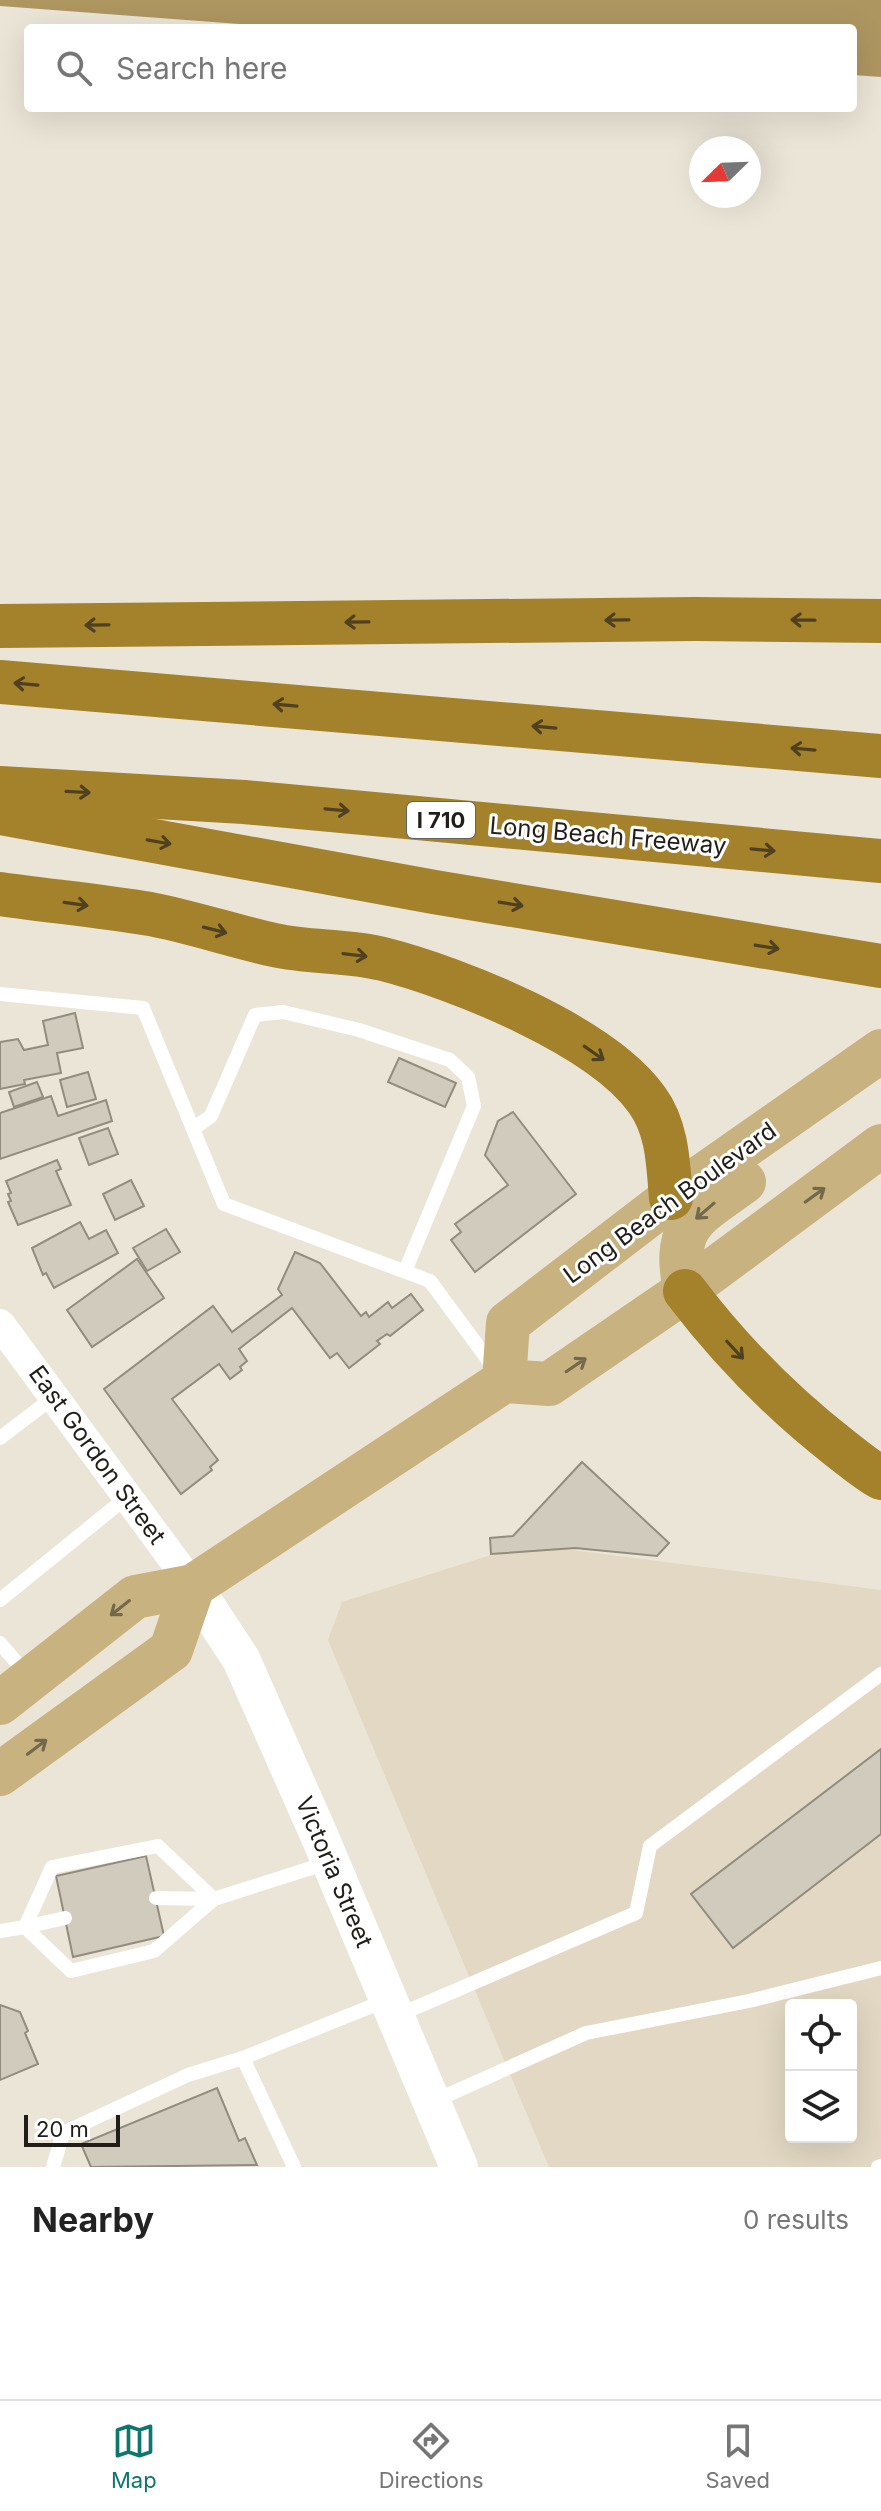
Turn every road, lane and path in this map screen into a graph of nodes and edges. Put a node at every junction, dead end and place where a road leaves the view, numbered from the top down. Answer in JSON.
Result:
{"nodes":[{"id":1,"x":881,"y":621,"type":"edge"},
{"id":2,"x":0,"y":626,"type":"edge"},
{"id":3,"x":0,"y":682,"type":"edge"},
{"id":4,"x":881,"y":756,"type":"edge"},
{"id":5,"x":0,"y":788,"type":"edge"},
{"id":6,"x":0,"y":813,"type":"edge"},
{"id":7,"x":881,"y":861,"type":"edge"},
{"id":8,"x":0,"y":894,"type":"edge"},
{"id":9,"x":881,"y":966,"type":"edge"},
{"id":10,"x":0,"y":994,"type":"edge"},
{"id":11,"x":881,"y":1051,"type":"edge"},
{"id":12,"x":881,"y":1083,"type":"edge"},
{"id":13,"x":193,"y":1129,"type":"junction"},
{"id":14,"x":881,"y":1146,"type":"edge"},
{"id":15,"x":671,"y":1198,"type":"junction"},
{"id":16,"x":405,"y":1271,"type":"junction"},
{"id":17,"x":685,"y":1291,"type":"junction"},
{"id":18,"x":0,"y":1324,"type":"edge"},
{"id":19,"x":504,"y":1381,"type":"junction"},
{"id":20,"x":54,"y":1397,"type":"junction"},
{"id":21,"x":0,"y":1438,"type":"edge"},
{"id":22,"x":881,"y":1478,"type":"edge"},
{"id":23,"x":127,"y":1497,"type":"junction"},
{"id":24,"x":193,"y":1586,"type":"junction"},
{"id":25,"x":0,"y":1600,"type":"edge"},
{"id":26,"x":0,"y":1643,"type":"edge"},
{"id":27,"x":881,"y":1674,"type":"edge"},
{"id":28,"x":15,"y":1691,"type":"edge"},
{"id":29,"x":0,"y":1774,"type":"edge"},
{"id":30,"x":330,"y":1862,"type":"junction"},
{"id":31,"x":156,"y":1898,"type":"dead end"},
{"id":32,"x":214,"y":1899,"type":"junction"},
{"id":33,"x":65,"y":1918,"type":"dead end"},
{"id":34,"x":25,"y":1927,"type":"junction"},
{"id":35,"x":0,"y":1931,"type":"edge"},
{"id":36,"x":881,"y":1968,"type":"edge"},
{"id":37,"x":392,"y":2008,"type":"junction"},
{"id":38,"x":243,"y":2058,"type":"junction"},
{"id":39,"x":432,"y":2103,"type":"junction"},
{"id":40,"x":53,"y":2167,"type":"edge"},
{"id":41,"x":294,"y":2167,"type":"edge"},
{"id":42,"x":459,"y":2167,"type":"edge"}],
"edges":[{"from":1,"to":2,"type":"highway","one_way":true},
{"from":4,"to":3,"type":"highway","one_way":true},
{"from":5,"to":7,"type":"highway","name":"Long Beach Freeway","number":"I 710","one_way":true},
{"from":6,"to":9,"type":"highway","one_way":true},
{"from":8,"to":15,"type":"highway","one_way":true},
{"from":10,"to":13,"type":"lane"},
{"from":11,"to":15,"type":"main road","name":"Long Beach Boulevard"},
{"from":12,"to":17,"type":"main road","one_way":true},
{"from":13,"to":16,"type":"lane"},
{"from":13,"to":16,"type":"lane"},
{"from":17,"to":14,"type":"main road","one_way":true},
{"from":15,"to":19,"type":"main road","name":"Long Beach Boulevard"},
{"from":16,"to":19,"type":"lane"},
{"from":19,"to":17,"type":"main road","one_way":true},
{"from":17,"to":22,"type":"highway","one_way":true},
{"from":18,"to":20,"type":"street","name":"East Gordon Street"},
{"from":19,"to":24,"type":"main road"},
{"from":20,"to":21,"type":"lane"},
{"from":20,"to":23,"type":"street","name":"East Gordon Street"},
{"from":23,"to":24,"type":"street","name":"East Gordon Street"},
{"from":23,"to":25,"type":"lane"},
{"from":24,"to":28,"type":"main road","one_way":true},
{"from":29,"to":24,"type":"main road","one_way":true},
{"from":24,"to":30,"type":"street","name":"Victoria Street"},
{"from":26,"to":28,"type":"lane"},
{"from":27,"to":37,"type":"lane"},
{"from":30,"to":32,"type":"lane"},
{"from":30,"to":37,"type":"street","name":"Victoria Street"},
{"from":31,"to":32,"type":"lane"},
{"from":32,"to":34,"type":"lane"},
{"from":32,"to":34,"type":"lane"},
{"from":33,"to":34,"type":"lane"},
{"from":34,"to":35,"type":"lane"},
{"from":36,"to":39,"type":"lane"},
{"from":37,"to":38,"type":"lane"},
{"from":37,"to":39,"type":"street","name":"Victoria Street"},
{"from":38,"to":40,"type":"lane"},
{"from":38,"to":41,"type":"lane"},
{"from":39,"to":42,"type":"street","name":"Victoria Street"}]}
